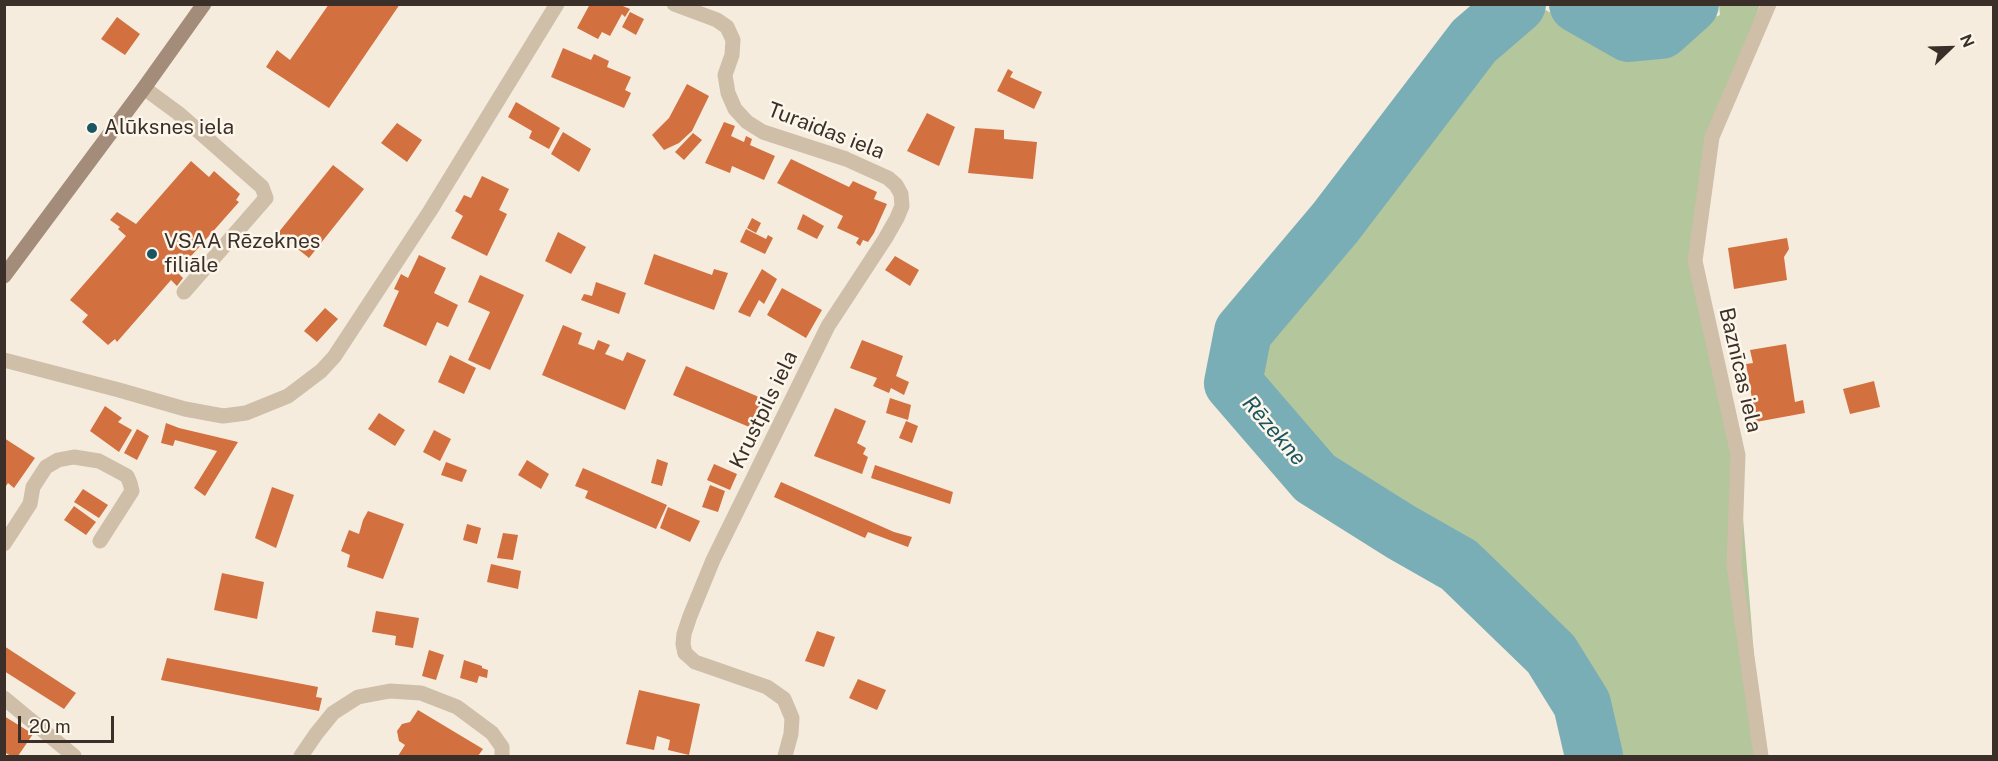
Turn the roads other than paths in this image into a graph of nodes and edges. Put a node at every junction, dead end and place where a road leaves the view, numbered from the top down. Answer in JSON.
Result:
{"nodes":[{"id":1,"x":204,"y":4,"type":"edge"},
{"id":2,"x":557,"y":4,"type":"edge"},
{"id":3,"x":674,"y":4,"type":"edge"},
{"id":4,"x":1769,"y":4,"type":"edge"},
{"id":5,"x":144,"y":88,"type":"junction"},
{"id":6,"x":901,"y":194,"type":"joint"},
{"id":7,"x":4,"y":276,"type":"edge"},
{"id":8,"x":184,"y":292,"type":"dead end"},
{"id":9,"x":4,"y":360,"type":"edge"},
{"id":10,"x":100,"y":541,"type":"dead end"},
{"id":11,"x":4,"y":544,"type":"edge"},
{"id":12,"x":4,"y":698,"type":"edge"},
{"id":13,"x":74,"y":756,"type":"edge"},
{"id":14,"x":301,"y":756,"type":"edge"},
{"id":15,"x":502,"y":756,"type":"edge"},
{"id":16,"x":785,"y":756,"type":"edge"},
{"id":17,"x":1761,"y":756,"type":"edge"}],
"edges":[{"from":1,"to":5,"type":"main road"},
{"from":2,"to":9,"type":"street"},
{"from":3,"to":6,"type":"street","name":"Turaidas iela"},
{"from":4,"to":17,"type":"street","name":"Baznīcas iela"},
{"from":5,"to":7,"type":"main road"},
{"from":5,"to":8,"type":"street"},
{"from":6,"to":16,"type":"street","name":"Krustpils iela"},
{"from":10,"to":11,"type":"street"},
{"from":12,"to":13,"type":"street"},
{"from":14,"to":15,"type":"street"}]}
